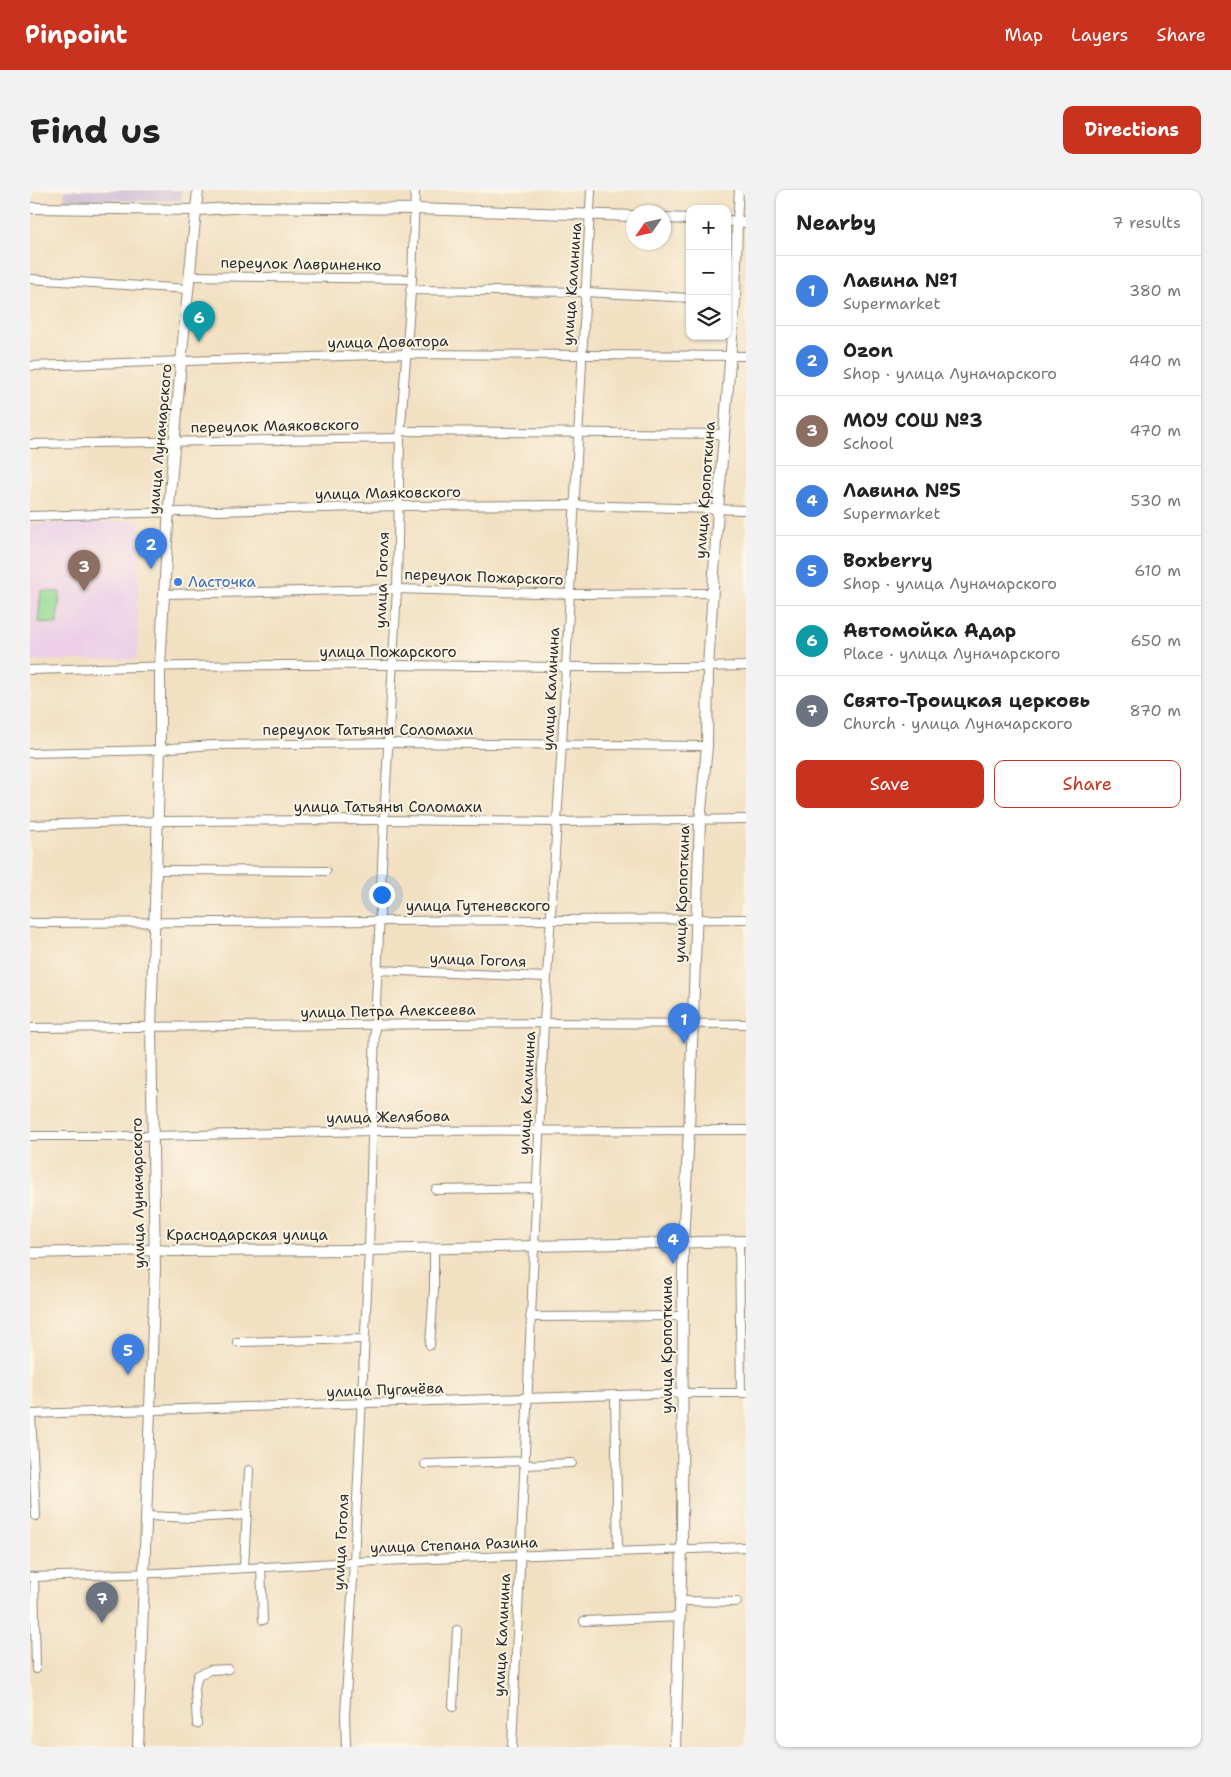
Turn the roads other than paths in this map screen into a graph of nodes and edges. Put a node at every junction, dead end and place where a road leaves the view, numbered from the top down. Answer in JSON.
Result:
{"nodes":[{"id":1,"x":198,"y":190,"type":"edge"},
{"id":2,"x":415,"y":190,"type":"edge"},
{"id":3,"x":590,"y":190,"type":"edge"},
{"id":4,"x":739,"y":190,"type":"edge"},
{"id":5,"x":30,"y":208,"type":"edge"},
{"id":6,"x":414,"y":209,"type":"junction"},
{"id":7,"x":198,"y":210,"type":"junction"},
{"id":8,"x":590,"y":214,"type":"junction"},
{"id":9,"x":626,"y":216,"type":"edge"},
{"id":10,"x":671,"y":218,"type":"edge"},
{"id":11,"x":686,"y":219,"type":"edge"},
{"id":12,"x":737,"y":222,"type":"edge"},
{"id":13,"x":190,"y":276,"type":"junction"},
{"id":14,"x":30,"y":279,"type":"edge"},
{"id":15,"x":412,"y":279,"type":"junction"},
{"id":16,"x":189,"y":289,"type":"junction"},
{"id":17,"x":410,"y":290,"type":"junction"},
{"id":18,"x":586,"y":292,"type":"junction"},
{"id":19,"x":686,"y":298,"type":"edge"},
{"id":20,"x":731,"y":300,"type":"edge"},
{"id":21,"x":730,"y":340,"type":"edge"},
{"id":22,"x":407,"y":354,"type":"junction"},
{"id":23,"x":581,"y":354,"type":"junction"},
{"id":24,"x":730,"y":355,"type":"junction"},
{"id":25,"x":746,"y":356,"type":"edge"},
{"id":26,"x":181,"y":362,"type":"junction"},
{"id":27,"x":30,"y":366,"type":"edge"},
{"id":28,"x":578,"y":431,"type":"junction"},
{"id":29,"x":401,"y":434,"type":"junction"},
{"id":30,"x":724,"y":434,"type":"junction"},
{"id":31,"x":174,"y":442,"type":"junction"},
{"id":32,"x":30,"y":444,"type":"edge"},
{"id":33,"x":574,"y":505,"type":"junction"},
{"id":34,"x":398,"y":506,"type":"junction"},
{"id":35,"x":718,"y":509,"type":"junction"},
{"id":36,"x":746,"y":510,"type":"edge"},
{"id":37,"x":169,"y":513,"type":"junction"},
{"id":38,"x":30,"y":516,"type":"edge"},
{"id":39,"x":397,"y":588,"type":"junction"},
{"id":40,"x":713,"y":592,"type":"junction"},
{"id":41,"x":165,"y":594,"type":"junction"},
{"id":42,"x":570,"y":594,"type":"junction"},
{"id":43,"x":392,"y":665,"type":"junction"},
{"id":44,"x":160,"y":666,"type":"junction"},
{"id":45,"x":746,"y":666,"type":"edge"},
{"id":46,"x":565,"y":667,"type":"junction"},
{"id":47,"x":708,"y":667,"type":"junction"},
{"id":48,"x":30,"y":670,"type":"edge"},
{"id":49,"x":389,"y":743,"type":"junction"},
{"id":50,"x":562,"y":744,"type":"junction"},
{"id":51,"x":707,"y":746,"type":"junction"},
{"id":52,"x":160,"y":750,"type":"junction"},
{"id":53,"x":30,"y":752,"type":"edge"},
{"id":54,"x":746,"y":819,"type":"edge"},
{"id":55,"x":384,"y":820,"type":"junction"},
{"id":56,"x":700,"y":820,"type":"junction"},
{"id":57,"x":157,"y":822,"type":"junction"},
{"id":58,"x":557,"y":822,"type":"junction"},
{"id":59,"x":30,"y":825,"type":"edge"},
{"id":60,"x":156,"y":870,"type":"junction"},
{"id":61,"x":326,"y":871,"type":"dead end"},
{"id":62,"x":696,"y":919,"type":"junction"},
{"id":63,"x":746,"y":919,"type":"edge"},
{"id":64,"x":381,"y":920,"type":"junction"},
{"id":65,"x":551,"y":920,"type":"junction"},
{"id":66,"x":155,"y":922,"type":"junction"},
{"id":67,"x":30,"y":923,"type":"edge"},
{"id":68,"x":378,"y":970,"type":"junction"},
{"id":69,"x":547,"y":976,"type":"junction"},
{"id":70,"x":544,"y":1023,"type":"junction"},
{"id":71,"x":692,"y":1024,"type":"junction"},
{"id":72,"x":746,"y":1024,"type":"edge"},
{"id":73,"x":375,"y":1025,"type":"junction"},
{"id":74,"x":151,"y":1027,"type":"junction"},
{"id":75,"x":30,"y":1028,"type":"edge"},
{"id":76,"x":539,"y":1130,"type":"junction"},
{"id":77,"x":689,"y":1130,"type":"junction"},
{"id":78,"x":746,"y":1130,"type":"edge"},
{"id":79,"x":373,"y":1131,"type":"junction"},
{"id":80,"x":30,"y":1136,"type":"edge"},
{"id":81,"x":152,"y":1136,"type":"junction"},
{"id":82,"x":536,"y":1188,"type":"junction"},
{"id":83,"x":436,"y":1190,"type":"dead end"},
{"id":84,"x":743,"y":1241,"type":"edge"},
{"id":85,"x":683,"y":1242,"type":"junction"},
{"id":86,"x":533,"y":1246,"type":"junction"},
{"id":87,"x":434,"y":1249,"type":"junction"},
{"id":88,"x":154,"y":1250,"type":"junction"},
{"id":89,"x":368,"y":1250,"type":"junction"},
{"id":90,"x":30,"y":1253,"type":"edge"},
{"id":91,"x":682,"y":1316,"type":"junction"},
{"id":92,"x":530,"y":1317,"type":"junction"},
{"id":93,"x":364,"y":1338,"type":"junction"},
{"id":94,"x":237,"y":1342,"type":"dead end"},
{"id":95,"x":430,"y":1345,"type":"dead end"},
{"id":96,"x":682,"y":1393,"type":"junction"},
{"id":97,"x":743,"y":1393,"type":"edge"},
{"id":98,"x":615,"y":1396,"type":"junction"},
{"id":99,"x":526,"y":1398,"type":"junction"},
{"id":100,"x":361,"y":1404,"type":"junction"},
{"id":101,"x":150,"y":1411,"type":"junction"},
{"id":102,"x":30,"y":1414,"type":"edge"},
{"id":103,"x":524,"y":1463,"type":"junction"},
{"id":104,"x":572,"y":1463,"type":"dead end"},
{"id":105,"x":425,"y":1464,"type":"dead end"},
{"id":106,"x":249,"y":1470,"type":"dead end"},
{"id":107,"x":247,"y":1515,"type":"junction"},
{"id":108,"x":36,"y":1516,"type":"dead end"},
{"id":109,"x":147,"y":1516,"type":"junction"},
{"id":110,"x":746,"y":1548,"type":"edge"},
{"id":111,"x":682,"y":1550,"type":"junction"},
{"id":112,"x":618,"y":1552,"type":"junction"},
{"id":113,"x":520,"y":1557,"type":"junction"},
{"id":114,"x":354,"y":1562,"type":"junction"},
{"id":115,"x":261,"y":1566,"type":"junction"},
{"id":116,"x":244,"y":1568,"type":"junction"},
{"id":117,"x":144,"y":1573,"type":"junction"},
{"id":118,"x":32,"y":1577,"type":"edge"},
{"id":119,"x":680,"y":1601,"type":"junction"},
{"id":120,"x":737,"y":1602,"type":"dead end"},
{"id":121,"x":680,"y":1617,"type":"junction"},
{"id":122,"x":263,"y":1620,"type":"dead end"},
{"id":123,"x":584,"y":1621,"type":"dead end"},
{"id":124,"x":457,"y":1630,"type":"dead end"},
{"id":125,"x":36,"y":1669,"type":"dead end"},
{"id":126,"x":228,"y":1669,"type":"dead end"},
{"id":127,"x":453,"y":1707,"type":"dead end"},
{"id":128,"x":198,"y":1724,"type":"dead end"},
{"id":129,"x":138,"y":1747,"type":"edge"},
{"id":130,"x":346,"y":1747,"type":"edge"},
{"id":131,"x":512,"y":1747,"type":"edge"},
{"id":132,"x":675,"y":1747,"type":"edge"}],
"edges":[{"from":1,"to":7,"type":"main road","name":"улица Луначарского"},
{"from":2,"to":6,"type":"street","name":"улица Гоголя"},
{"from":3,"to":8,"type":"street","name":"улица Калинина"},
{"from":4,"to":12,"type":"street","name":"улица Кропоткина"},
{"from":5,"to":7,"type":"main road"},
{"from":6,"to":7,"type":"main road"},
{"from":6,"to":8,"type":"main road"},
{"from":6,"to":15,"type":"street","name":"улица Гоголя"},
{"from":7,"to":13,"type":"main road","name":"улица Луначарского"},
{"from":8,"to":9,"type":"main road"},
{"from":8,"to":18,"type":"street","name":"улица Калинина"},
{"from":10,"to":11,"type":"main road"},
{"from":12,"to":20,"type":"main road","name":"улица Кропоткина"},
{"from":13,"to":15,"type":"street","name":"переулок Лавриненко"},
{"from":13,"to":16,"type":"main road","name":"улица Луначарского"},
{"from":14,"to":16,"type":"street"},
{"from":15,"to":17,"type":"street","name":"улица Гоголя"},
{"from":16,"to":26,"type":"main road","name":"улица Луначарского"},
{"from":17,"to":18,"type":"street"},
{"from":17,"to":22,"type":"street","name":"улица Гоголя"},
{"from":18,"to":19,"type":"street"},
{"from":18,"to":23,"type":"street","name":"улица Калинина"},
{"from":21,"to":24,"type":"main road","name":"улица Кропоткина"},
{"from":22,"to":23,"type":"street","name":"улица Доватора"},
{"from":22,"to":26,"type":"street","name":"улица Доватора"},
{"from":22,"to":29,"type":"street","name":"улица Гоголя"},
{"from":23,"to":24,"type":"street","name":"улица Доватора"},
{"from":23,"to":28,"type":"street","name":"улица Калинина"},
{"from":24,"to":25,"type":"street","name":"улица Доватора"},
{"from":24,"to":30,"type":"main road","name":"улица Кропоткина"},
{"from":26,"to":27,"type":"street","name":"улица Доватора"},
{"from":26,"to":31,"type":"main road","name":"улица Луначарского"},
{"from":28,"to":29,"type":"street","name":"переулок Маяковского"},
{"from":28,"to":30,"type":"street","name":"переулок Маяковского"},
{"from":28,"to":33,"type":"street","name":"улица Калинина"},
{"from":29,"to":31,"type":"street","name":"переулок Маяковского"},
{"from":29,"to":34,"type":"street","name":"улица Гоголя"},
{"from":30,"to":35,"type":"main road","name":"улица Кропоткина"},
{"from":31,"to":32,"type":"street","name":"переулок Маяковского"},
{"from":31,"to":37,"type":"main road","name":"улица Луначарского"},
{"from":33,"to":34,"type":"street","name":"улица Маяковского"},
{"from":33,"to":35,"type":"street","name":"улица Маяковского"},
{"from":33,"to":42,"type":"street","name":"улица Калинина"},
{"from":34,"to":37,"type":"street","name":"улица Маяковского"},
{"from":34,"to":39,"type":"street","name":"улица Гоголя"},
{"from":35,"to":36,"type":"street","name":"улица Маяковского"},
{"from":35,"to":40,"type":"main road","name":"улица Кропоткина"},
{"from":37,"to":38,"type":"street","name":"улица Маяковского"},
{"from":37,"to":41,"type":"main road","name":"улица Луначарского"},
{"from":39,"to":41,"type":"street","name":"переулок Пожарского"},
{"from":39,"to":42,"type":"street","name":"переулок Пожарского"},
{"from":39,"to":43,"type":"street","name":"улица Гоголя"},
{"from":40,"to":42,"type":"street","name":"переулок Пожарского"},
{"from":40,"to":47,"type":"main road","name":"улица Кропоткина"},
{"from":41,"to":44,"type":"main road","name":"улица Луначарского"},
{"from":42,"to":46,"type":"street","name":"улица Калинина"},
{"from":43,"to":44,"type":"street","name":"улица Пожарского"},
{"from":43,"to":46,"type":"street","name":"улица Пожарского"},
{"from":43,"to":49,"type":"street","name":"улица Гоголя"},
{"from":44,"to":48,"type":"street","name":"улица Пожарского"},
{"from":44,"to":52,"type":"main road","name":"улица Луначарского"},
{"from":45,"to":47,"type":"street","name":"улица Пожарского"},
{"from":46,"to":47,"type":"street","name":"улица Пожарского"},
{"from":46,"to":50,"type":"street","name":"улица Калинина"},
{"from":47,"to":51,"type":"main road","name":"улица Кропоткина"},
{"from":49,"to":50,"type":"street","name":"переулок Татьяны Соломахи"},
{"from":49,"to":52,"type":"street","name":"переулок Татьяны Соломахи"},
{"from":49,"to":55,"type":"street","name":"улица Гоголя"},
{"from":50,"to":51,"type":"street","name":"переулок Татьяны Соломахи"},
{"from":50,"to":58,"type":"street","name":"улица Калинина"},
{"from":51,"to":56,"type":"main road","name":"улица Кропоткина"},
{"from":52,"to":53,"type":"street","name":"переулок Татьяны Соломахи"},
{"from":52,"to":57,"type":"main road","name":"улица Луначарского"},
{"from":54,"to":56,"type":"street","name":"улица Татьяны Соломахи"},
{"from":55,"to":57,"type":"street","name":"улица Татьяны Соломахи"},
{"from":55,"to":58,"type":"street","name":"улица Татьяны Соломахи"},
{"from":55,"to":64,"type":"street","name":"улица Гоголя"},
{"from":56,"to":58,"type":"street","name":"улица Татьяны Соломахи"},
{"from":56,"to":62,"type":"main road","name":"улица Кропоткина"},
{"from":57,"to":59,"type":"street","name":"улица Татьяны Соломахи"},
{"from":57,"to":60,"type":"main road","name":"улица Луначарского"},
{"from":58,"to":65,"type":"street","name":"улица Калинина"},
{"from":60,"to":61,"type":"street"},
{"from":60,"to":66,"type":"main road","name":"улица Луначарского"},
{"from":62,"to":63,"type":"street","name":"улица Гутеневского"},
{"from":62,"to":65,"type":"street","name":"улица Гутеневского"},
{"from":62,"to":71,"type":"main road","name":"улица Кропоткина"},
{"from":64,"to":65,"type":"street","name":"улица Гутеневского"},
{"from":64,"to":66,"type":"street","name":"улица Гутеневского"},
{"from":64,"to":68,"type":"street","name":"улица Гоголя"},
{"from":65,"to":69,"type":"street","name":"улица Калинина"},
{"from":66,"to":67,"type":"street","name":"улица Гутеневского"},
{"from":66,"to":74,"type":"main road","name":"улица Луначарского"},
{"from":68,"to":69,"type":"street","name":"улица Гоголя"},
{"from":68,"to":73,"type":"street","name":"улица Гоголя"},
{"from":69,"to":70,"type":"street","name":"улица Калинина"},
{"from":70,"to":71,"type":"street","name":"улица Петра Алексеева"},
{"from":70,"to":73,"type":"street","name":"улица Петра Алексеева"},
{"from":70,"to":76,"type":"street","name":"улица Калинина"},
{"from":71,"to":72,"type":"street","name":"улица Петра Алексеева"},
{"from":71,"to":77,"type":"main road","name":"улица Кропоткина"},
{"from":73,"to":74,"type":"street","name":"улица Петра Алексеева"},
{"from":73,"to":79,"type":"street","name":"улица Гоголя"},
{"from":74,"to":75,"type":"street","name":"улица Петра Алексеева"},
{"from":74,"to":81,"type":"main road","name":"улица Луначарского"},
{"from":76,"to":77,"type":"street","name":"улица Желябова"},
{"from":76,"to":79,"type":"street","name":"улица Желябова"},
{"from":76,"to":82,"type":"street","name":"улица Калинина"},
{"from":77,"to":78,"type":"street","name":"улица Желябова"},
{"from":77,"to":85,"type":"main road","name":"улица Кропоткина"},
{"from":79,"to":81,"type":"street","name":"улица Желябова"},
{"from":79,"to":89,"type":"street","name":"улица Гоголя"},
{"from":80,"to":81,"type":"street","name":"улица Желябова"},
{"from":81,"to":88,"type":"main road","name":"улица Луначарского"},
{"from":82,"to":83,"type":"street"},
{"from":82,"to":86,"type":"street","name":"улица Калинина"},
{"from":84,"to":85,"type":"main road","name":"Краснодарская улица"},
{"from":84,"to":97,"type":"street","name":"улица Пугачёва"},
{"from":85,"to":86,"type":"main road","name":"Краснодарская улица"},
{"from":85,"to":91,"type":"main road","name":"улица Кропоткина"},
{"from":86,"to":87,"type":"main road","name":"Краснодарская улица"},
{"from":86,"to":92,"type":"street","name":"улица Калинина"},
{"from":87,"to":89,"type":"main road","name":"Краснодарская улица"},
{"from":87,"to":95,"type":"street"},
{"from":88,"to":89,"type":"main road","name":"Краснодарская улица"},
{"from":88,"to":90,"type":"main road","name":"Краснодарская улица"},
{"from":88,"to":101,"type":"main road","name":"улица Луначарского"},
{"from":89,"to":93,"type":"street","name":"улица Гоголя"},
{"from":91,"to":92,"type":"street"},
{"from":91,"to":96,"type":"main road","name":"улица Кропоткина"},
{"from":92,"to":99,"type":"street","name":"улица Калинина"},
{"from":93,"to":94,"type":"street"},
{"from":93,"to":100,"type":"street","name":"улица Гоголя"},
{"from":96,"to":97,"type":"street","name":"улица Пугачёва"},
{"from":96,"to":98,"type":"street","name":"улица Пугачёва"},
{"from":96,"to":111,"type":"main road","name":"улица Кропоткина"},
{"from":98,"to":99,"type":"street","name":"улица Пугачёва"},
{"from":98,"to":112,"type":"street"},
{"from":99,"to":100,"type":"street","name":"улица Пугачёва"},
{"from":99,"to":103,"type":"street","name":"улица Калинина"},
{"from":100,"to":101,"type":"street","name":"улица Пугачёва"},
{"from":100,"to":114,"type":"street","name":"улица Гоголя"},
{"from":101,"to":102,"type":"street","name":"улица Пугачёва"},
{"from":101,"to":109,"type":"main road","name":"улица Луначарского"},
{"from":102,"to":108,"type":"street","name":"улица Пугачёва"},
{"from":103,"to":104,"type":"street"},
{"from":103,"to":105,"type":"street"},
{"from":103,"to":113,"type":"street","name":"улица Калинина"},
{"from":106,"to":107,"type":"street"},
{"from":107,"to":109,"type":"street"},
{"from":107,"to":116,"type":"street"},
{"from":109,"to":117,"type":"main road","name":"улица Луначарского"},
{"from":110,"to":111,"type":"street","name":"улица Степана Разина"},
{"from":111,"to":112,"type":"street","name":"улица Степана Разина"},
{"from":111,"to":119,"type":"main road","name":"улица Кропоткина"},
{"from":112,"to":113,"type":"street","name":"улица Степана Разина"},
{"from":113,"to":114,"type":"street","name":"улица Степана Разина"},
{"from":113,"to":131,"type":"street","name":"улица Калинина"},
{"from":114,"to":115,"type":"street","name":"улица Степана Разина"},
{"from":114,"to":130,"type":"street","name":"улица Гоголя"},
{"from":115,"to":116,"type":"street","name":"улица Степана Разина"},
{"from":115,"to":122,"type":"street"},
{"from":116,"to":117,"type":"street","name":"улица Степана Разина"},
{"from":117,"to":118,"type":"street","name":"улица Степана Разина"},
{"from":117,"to":129,"type":"main road","name":"улица Луначарского"},
{"from":118,"to":125,"type":"street","name":"улица Степана Разина"},
{"from":119,"to":120,"type":"street"},
{"from":119,"to":121,"type":"main road","name":"улица Кропоткина"},
{"from":121,"to":123,"type":"street"},
{"from":121,"to":132,"type":"main road","name":"улица Кропоткина"},
{"from":124,"to":127,"type":"street"},
{"from":126,"to":128,"type":"street"}]}
